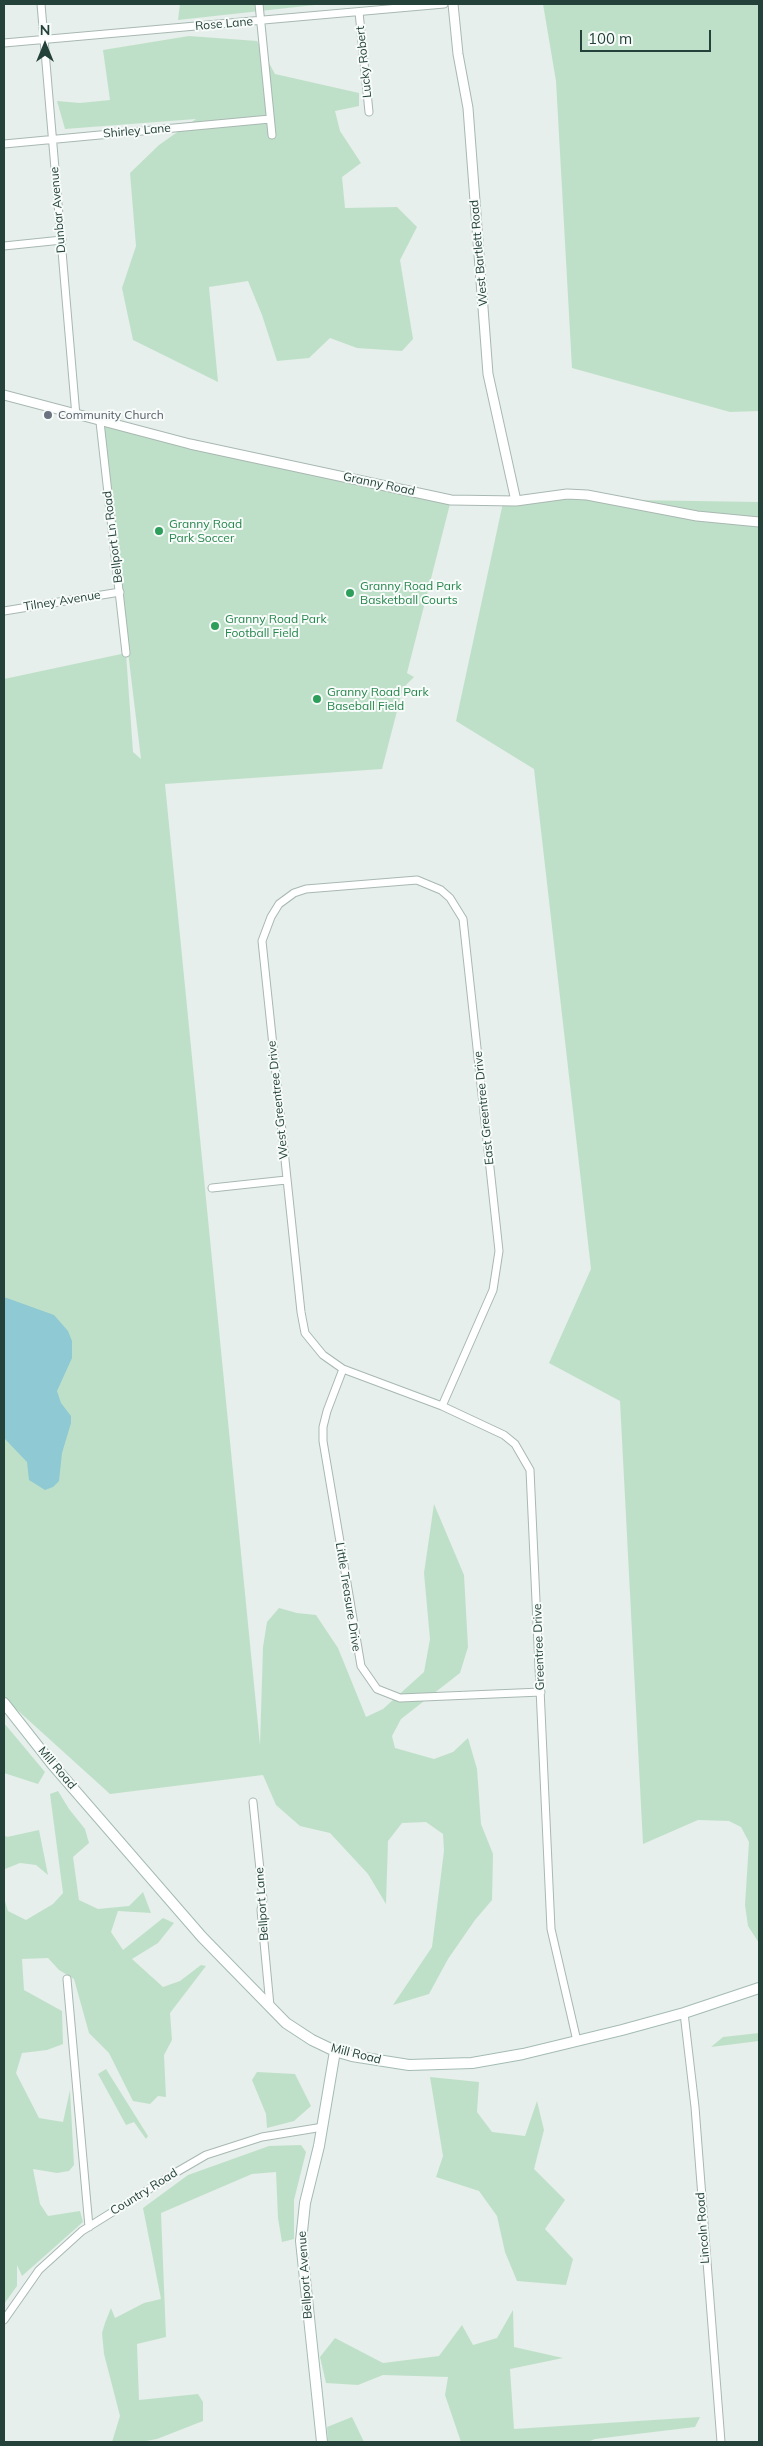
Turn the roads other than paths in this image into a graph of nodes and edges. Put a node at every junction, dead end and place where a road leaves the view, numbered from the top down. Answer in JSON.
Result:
{"nodes":[{"id":1,"x":41,"y":4,"type":"edge"},
{"id":2,"x":260,"y":4,"type":"edge"},
{"id":3,"x":444,"y":4,"type":"edge"},
{"id":4,"x":453,"y":4,"type":"edge"},
{"id":5,"x":359,"y":12,"type":"junction"},
{"id":6,"x":261,"y":20,"type":"junction"},
{"id":7,"x":44,"y":40,"type":"junction"},
{"id":8,"x":4,"y":43,"type":"edge"},
{"id":9,"x":369,"y":112,"type":"dead end"},
{"id":10,"x":270,"y":119,"type":"junction"},
{"id":11,"x":272,"y":135,"type":"dead end"},
{"id":12,"x":52,"y":139,"type":"junction"},
{"id":13,"x":4,"y":144,"type":"edge"},
{"id":14,"x":62,"y":240,"type":"junction"},
{"id":15,"x":4,"y":246,"type":"edge"},
{"id":16,"x":4,"y":395,"type":"edge"},
{"id":17,"x":76,"y":416,"type":"junction"},
{"id":18,"x":100,"y":422,"type":"junction"},
{"id":19,"x":516,"y":502,"type":"junction"},
{"id":20,"x":759,"y":522,"type":"edge"},
{"id":21,"x":120,"y":592,"type":"junction"},
{"id":22,"x":4,"y":611,"type":"edge"},
{"id":23,"x":126,"y":653,"type":"dead end"},
{"id":24,"x":361,"y":884,"type":"joint"},
{"id":25,"x":286,"y":1180,"type":"junction"},
{"id":26,"x":212,"y":1188,"type":"dead end"},
{"id":27,"x":343,"y":1369,"type":"junction"},
{"id":28,"x":442,"y":1406,"type":"junction"},
{"id":29,"x":540,"y":1692,"type":"junction"},
{"id":30,"x":4,"y":1703,"type":"edge"},
{"id":31,"x":253,"y":1802,"type":"dead end"},
{"id":32,"x":67,"y":1979,"type":"dead end"},
{"id":33,"x":759,"y":1988,"type":"edge"},
{"id":34,"x":270,"y":2006,"type":"junction"},
{"id":35,"x":684,"y":2014,"type":"junction"},
{"id":36,"x":577,"y":2041,"type":"junction"},
{"id":37,"x":336,"y":2051,"type":"junction"},
{"id":38,"x":323,"y":2127,"type":"junction"},
{"id":39,"x":89,"y":2227,"type":"junction"},
{"id":40,"x":4,"y":2320,"type":"edge"},
{"id":41,"x":322,"y":2442,"type":"edge"},
{"id":42,"x":721,"y":2442,"type":"edge"}],
"edges":[{"from":1,"to":7,"type":"street","name":"Dunbar Avenue"},
{"from":2,"to":6,"type":"street"},
{"from":3,"to":5,"type":"street","name":"Rose Lane"},
{"from":4,"to":19,"type":"street","name":"West Bartlett Road"},
{"from":5,"to":6,"type":"street","name":"Rose Lane"},
{"from":5,"to":9,"type":"street","name":"Lucky Robert"},
{"from":6,"to":7,"type":"street","name":"Rose Lane"},
{"from":6,"to":10,"type":"street"},
{"from":7,"to":8,"type":"street","name":"Rose Lane"},
{"from":7,"to":12,"type":"street","name":"Dunbar Avenue"},
{"from":10,"to":11,"type":"street"},
{"from":10,"to":12,"type":"street","name":"Shirley Lane"},
{"from":12,"to":13,"type":"street","name":"Shirley Lane"},
{"from":12,"to":14,"type":"street","name":"Dunbar Avenue"},
{"from":14,"to":15,"type":"street"},
{"from":14,"to":17,"type":"street","name":"Dunbar Avenue"},
{"from":16,"to":17,"type":"street","name":"Granny Road"},
{"from":17,"to":18,"type":"street","name":"Granny Road"},
{"from":18,"to":19,"type":"street","name":"Granny Road"},
{"from":18,"to":21,"type":"street","name":"Bellport Ln Road"},
{"from":19,"to":20,"type":"street","name":"Granny Road"},
{"from":21,"to":22,"type":"street","name":"Tilney Avenue"},
{"from":21,"to":23,"type":"street","name":"Bellport Ln Road"},
{"from":24,"to":25,"type":"street","name":"West Greentree Drive"},
{"from":24,"to":28,"type":"street","name":"East Greentree Drive"},
{"from":25,"to":26,"type":"street"},
{"from":25,"to":27,"type":"street","name":"West Greentree Drive"},
{"from":27,"to":28,"type":"street","name":"Greentree Drive"},
{"from":27,"to":29,"type":"street","name":"Little Treasure Drive"},
{"from":28,"to":29,"type":"street","name":"Greentree Drive"},
{"from":29,"to":36,"type":"street","name":"Greentree Drive"},
{"from":30,"to":34,"type":"main road","name":"Mill Road"},
{"from":31,"to":34,"type":"street","name":"Bellport Lane"},
{"from":32,"to":39,"type":"street"},
{"from":33,"to":35,"type":"main road","name":"Mill Road"},
{"from":34,"to":37,"type":"main road","name":"Mill Road"},
{"from":35,"to":36,"type":"main road","name":"Mill Road"},
{"from":35,"to":42,"type":"street","name":"Lincoln Road"},
{"from":36,"to":37,"type":"main road","name":"Mill Road"},
{"from":37,"to":38,"type":"main road","name":"Bellport Avenue"},
{"from":38,"to":39,"type":"street","name":"Country Road"},
{"from":38,"to":41,"type":"main road","name":"Bellport Avenue"},
{"from":39,"to":40,"type":"street","name":"Country Road"}]}
